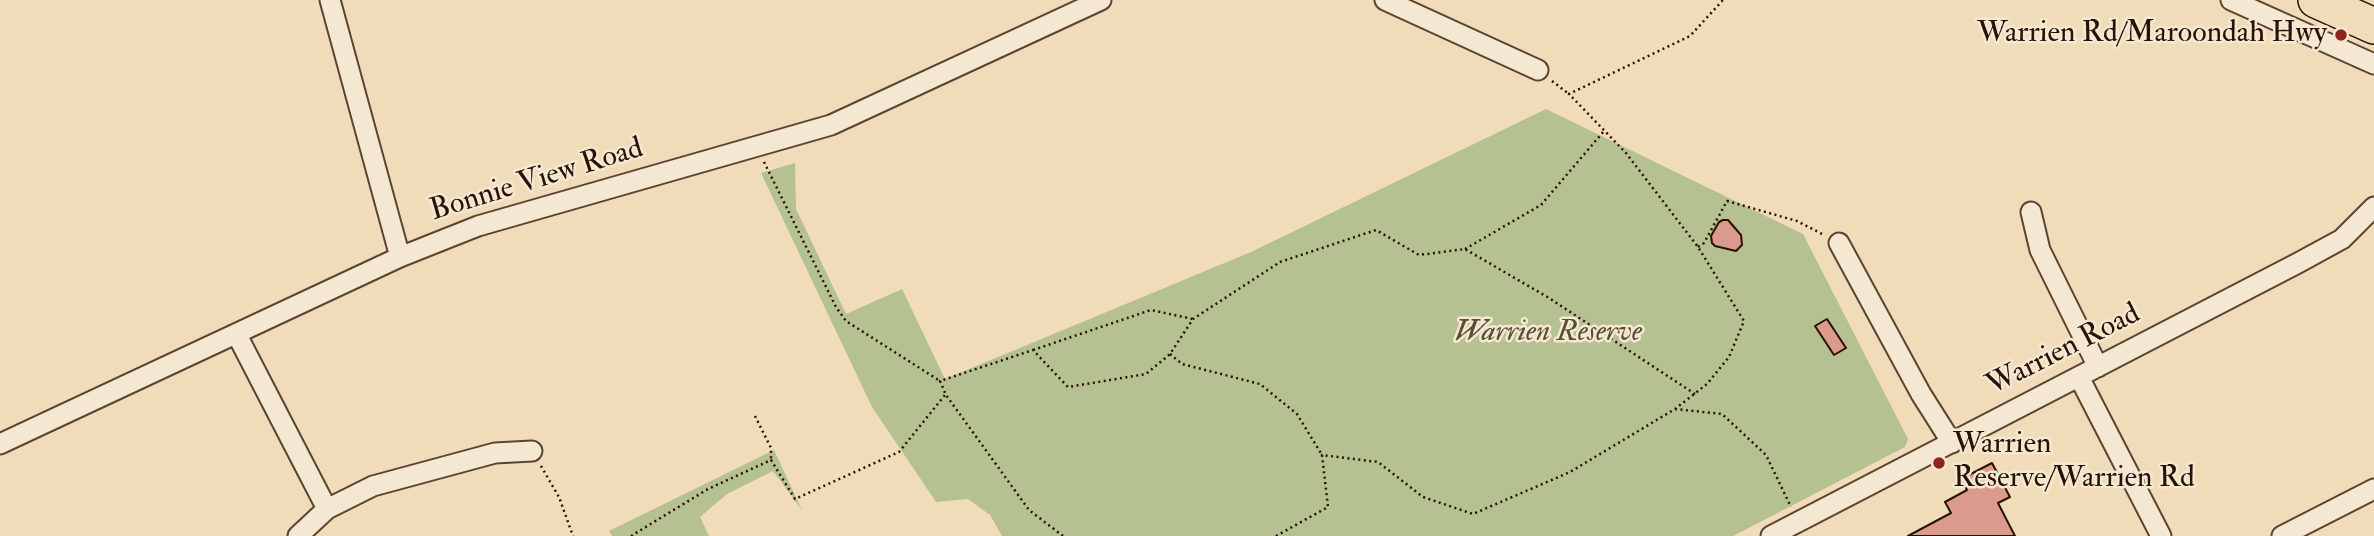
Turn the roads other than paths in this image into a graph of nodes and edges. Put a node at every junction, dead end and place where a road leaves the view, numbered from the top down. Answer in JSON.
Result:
{"nodes":[{"id":1,"x":330,"y":0,"type":"edge"},
{"id":2,"x":1101,"y":0,"type":"edge"},
{"id":3,"x":1385,"y":0,"type":"edge"},
{"id":4,"x":2231,"y":0,"type":"edge"},
{"id":5,"x":2316,"y":0,"type":"edge"},
{"id":6,"x":2374,"y":26,"type":"edge"},
{"id":7,"x":2374,"y":64,"type":"edge"},
{"id":8,"x":1538,"y":71,"type":"road end"},
{"id":9,"x":2374,"y":207,"type":"edge"},
{"id":10,"x":2031,"y":212,"type":"dead end"},
{"id":11,"x":1839,"y":243,"type":"road end"},
{"id":12,"x":400,"y":257,"type":"junction"},
{"id":13,"x":237,"y":335,"type":"junction"},
{"id":14,"x":2098,"y":367,"type":"junction"},
{"id":15,"x":2079,"y":377,"type":"junction"},
{"id":16,"x":1951,"y":443,"type":"junction"},
{"id":17,"x":0,"y":444,"type":"edge"},
{"id":18,"x":532,"y":451,"type":"road end"},
{"id":19,"x":2374,"y":489,"type":"edge"},
{"id":20,"x":327,"y":509,"type":"junction"},
{"id":21,"x":298,"y":536,"type":"edge"},
{"id":22,"x":1771,"y":536,"type":"edge"},
{"id":23,"x":2161,"y":536,"type":"edge"},
{"id":24,"x":2282,"y":536,"type":"edge"}],
"edges":[{"from":1,"to":12,"type":"street"},
{"from":2,"to":12,"type":"street","name":"Bonnie View Road"},
{"from":3,"to":8,"type":"street"},
{"from":4,"to":7,"type":"street"},
{"from":5,"to":6,"type":"highway"},
{"from":9,"to":14,"type":"street","name":"Warrien Road"},
{"from":10,"to":14,"type":"street"},
{"from":11,"to":16,"type":"street"},
{"from":12,"to":13,"type":"street","name":"Bonnie View Road"},
{"from":13,"to":17,"type":"street","name":"Bonnie View Road"},
{"from":13,"to":20,"type":"street"},
{"from":14,"to":15,"type":"street","name":"Warrien Road"},
{"from":15,"to":16,"type":"street","name":"Warrien Road"},
{"from":15,"to":23,"type":"street"},
{"from":16,"to":22,"type":"street","name":"Warrien Road"},
{"from":18,"to":20,"type":"street"},
{"from":19,"to":24,"type":"street"},
{"from":20,"to":21,"type":"street"}]}
